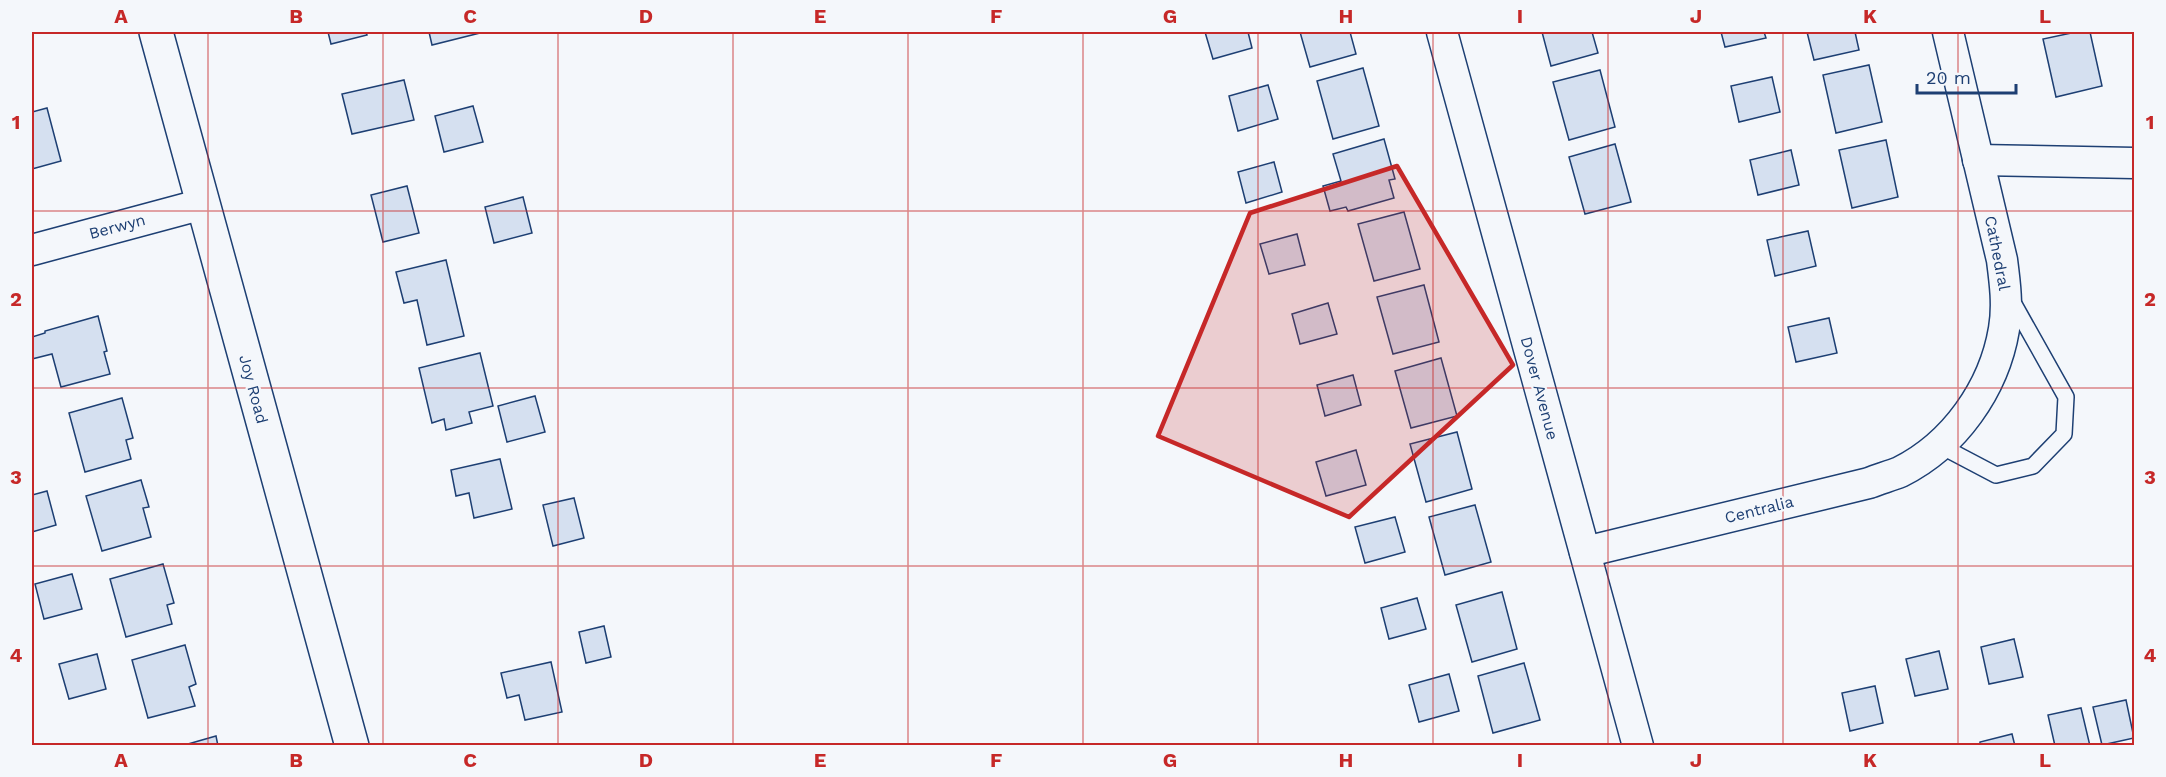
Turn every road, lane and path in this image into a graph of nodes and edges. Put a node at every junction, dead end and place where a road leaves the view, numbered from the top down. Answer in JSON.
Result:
{"nodes":[{"id":1,"x":156,"y":32,"type":"edge"},
{"id":2,"x":1442,"y":32,"type":"edge"},
{"id":3,"x":1948,"y":32,"type":"edge"},
{"id":4,"x":1978,"y":160,"type":"junction"},
{"id":5,"x":2134,"y":163,"type":"edge"},
{"id":6,"x":203,"y":204,"type":"junction"},
{"id":7,"x":32,"y":250,"type":"edge"},
{"id":8,"x":2006,"y":291,"type":"junction"},
{"id":9,"x":1934,"y":449,"type":"junction"},
{"id":10,"x":1585,"y":552,"type":"junction"},
{"id":11,"x":352,"y":746,"type":"edge"},
{"id":12,"x":1638,"y":746,"type":"edge"}],
"edges":[{"from":1,"to":6,"type":"main road","name":"Joy Road"},
{"from":2,"to":10,"type":"street","name":"Dover Avenue"},
{"from":3,"to":4,"type":"street","name":"Cathedral"},
{"from":4,"to":5,"type":"street"},
{"from":4,"to":8,"type":"street","name":"Cathedral"},
{"from":6,"to":7,"type":"street","name":"Berwyn"},
{"from":6,"to":11,"type":"main road","name":"Joy Road"},
{"from":8,"to":9,"type":"street","name":"Cathedral"},
{"from":8,"to":9,"type":"lane"},
{"from":9,"to":10,"type":"street","name":"Centralia"},
{"from":10,"to":12,"type":"street","name":"Dover Avenue"}]}
